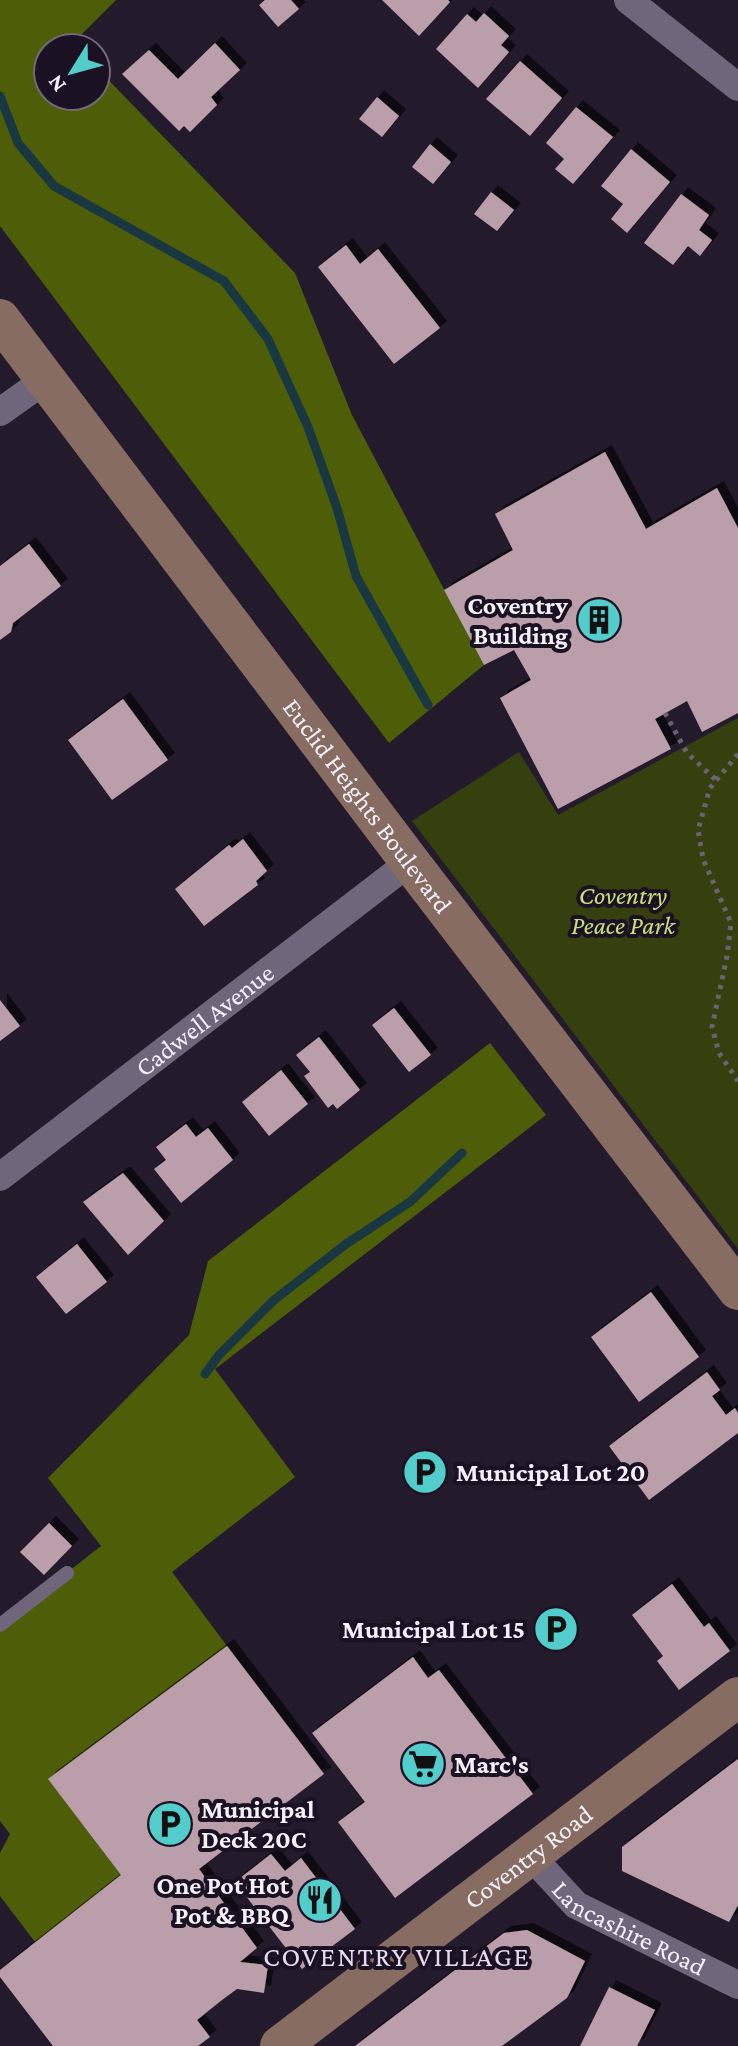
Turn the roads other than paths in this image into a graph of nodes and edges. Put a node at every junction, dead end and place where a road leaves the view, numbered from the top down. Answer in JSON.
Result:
{"nodes":[{"id":1,"x":628,"y":0,"type":"edge"},
{"id":2,"x":738,"y":87,"type":"edge"},
{"id":3,"x":0,"y":319,"type":"edge"},
{"id":4,"x":45,"y":380,"type":"junction"},
{"id":5,"x":0,"y":412,"type":"edge"},
{"id":6,"x":410,"y":862,"type":"junction"},
{"id":7,"x":0,"y":1177,"type":"edge"},
{"id":8,"x":738,"y":1290,"type":"edge"},
{"id":9,"x":67,"y":1573,"type":"dead end"},
{"id":10,"x":0,"y":1625,"type":"edge"},
{"id":11,"x":738,"y":1697,"type":"edge"},
{"id":12,"x":531,"y":1856,"type":"junction"},
{"id":13,"x":738,"y":1985,"type":"edge"},
{"id":14,"x":280,"y":2046,"type":"edge"}],
"edges":[{"from":1,"to":2,"type":"street"},
{"from":3,"to":4,"type":"street","name":"Euclid Heights Boulevard"},
{"from":4,"to":5,"type":"street"},
{"from":4,"to":6,"type":"street","name":"Euclid Heights Boulevard"},
{"from":6,"to":7,"type":"street","name":"Cadwell Avenue"},
{"from":6,"to":8,"type":"street","name":"Euclid Heights Boulevard"},
{"from":9,"to":10,"type":"lane"},
{"from":11,"to":12,"type":"street","name":"Coventry Road"},
{"from":12,"to":13,"type":"street","name":"Lancashire Road"},
{"from":12,"to":14,"type":"street","name":"Coventry Road"}]}
